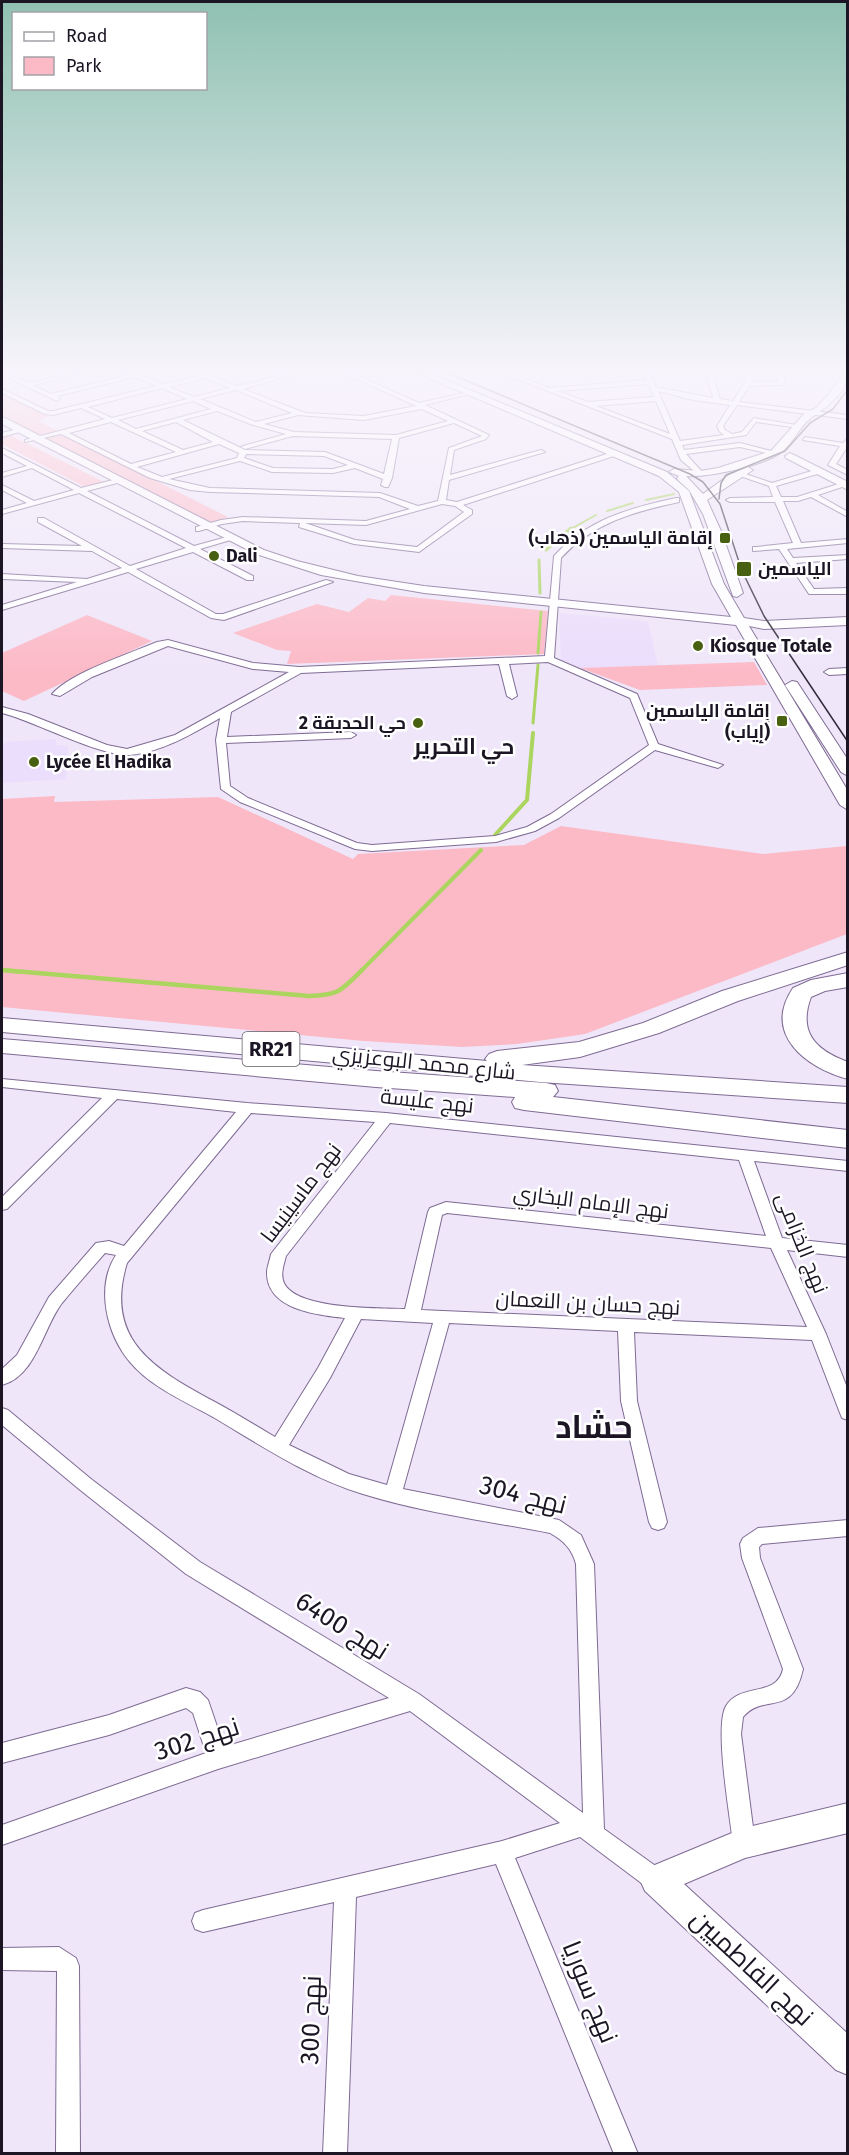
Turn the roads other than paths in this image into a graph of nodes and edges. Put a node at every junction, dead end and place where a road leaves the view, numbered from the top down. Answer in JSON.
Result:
{"nodes":[{"id":1,"x":740,"y":473,"type":"edge"},
{"id":2,"x":47,"y":474,"type":"edge"},
{"id":3,"x":99,"y":474,"type":"edge"},
{"id":4,"x":147,"y":474,"type":"edge"},
{"id":5,"x":180,"y":474,"type":"edge"},
{"id":6,"x":375,"y":474,"type":"edge"},
{"id":7,"x":389,"y":474,"type":"edge"},
{"id":8,"x":448,"y":474,"type":"edge"},
{"id":9,"x":463,"y":474,"type":"edge"},
{"id":10,"x":554,"y":474,"type":"edge"},
{"id":11,"x":663,"y":474,"type":"edge"},
{"id":12,"x":663,"y":474,"type":"edge"},
{"id":13,"x":700,"y":474,"type":"edge"},
{"id":14,"x":716,"y":474,"type":"edge"},
{"id":15,"x":742,"y":474,"type":"edge"},
{"id":16,"x":806,"y":474,"type":"edge"},
{"id":17,"x":823,"y":474,"type":"edge"},
{"id":18,"x":671,"y":477,"type":"junction"},
{"id":19,"x":388,"y":478,"type":"junction"},
{"id":20,"x":447,"y":478,"type":"junction"},
{"id":21,"x":160,"y":480,"type":"junction"},
{"id":22,"x":114,"y":481,"type":"junction"},
{"id":23,"x":728,"y":482,"type":"junction"},
{"id":24,"x":772,"y":485,"type":"junction"},
{"id":25,"x":845,"y":485,"type":"edge"},
{"id":26,"x":3,"y":489,"type":"edge"},
{"id":27,"x":78,"y":491,"type":"junction"},
{"id":28,"x":684,"y":492,"type":"junction"},
{"id":29,"x":811,"y":494,"type":"junction"},
{"id":30,"x":380,"y":495,"type":"junction"},
{"id":31,"x":702,"y":499,"type":"junction"},
{"id":32,"x":778,"y":499,"type":"junction"},
{"id":33,"x":730,"y":500,"type":"dead end"},
{"id":34,"x":442,"y":502,"type":"junction"},
{"id":35,"x":33,"y":503,"type":"junction"},
{"id":36,"x":457,"y":504,"type":"junction"},
{"id":37,"x":418,"y":509,"type":"junction"},
{"id":38,"x":2,"y":512,"type":"edge"},
{"id":39,"x":848,"y":515,"type":"edge"},
{"id":40,"x":41,"y":519,"type":"dead end"},
{"id":41,"x":289,"y":521,"type":"junction"},
{"id":42,"x":203,"y":528,"type":"junction"},
{"id":43,"x":225,"y":539,"type":"junction"},
{"id":44,"x":848,"y":541,"type":"edge"},
{"id":45,"x":2,"y":546,"type":"edge"},
{"id":46,"x":798,"y":546,"type":"junction"},
{"id":47,"x":782,"y":548,"type":"junction"},
{"id":48,"x":96,"y":549,"type":"junction"},
{"id":49,"x":193,"y":549,"type":"junction"},
{"id":50,"x":756,"y":549,"type":"dead end"},
{"id":51,"x":848,"y":557,"type":"edge"},
{"id":52,"x":789,"y":561,"type":"junction"},
{"id":53,"x":131,"y":569,"type":"junction"},
{"id":54,"x":2,"y":576,"type":"edge"},
{"id":55,"x":250,"y":578,"type":"dead end"},
{"id":56,"x":95,"y":580,"type":"junction"},
{"id":57,"x":329,"y":582,"type":"junction"},
{"id":58,"x":718,"y":584,"type":"junction"},
{"id":59,"x":848,"y":591,"type":"edge"},
{"id":60,"x":554,"y":606,"type":"junction"},
{"id":61,"x":2,"y":608,"type":"edge"},
{"id":62,"x":680,"y":619,"type":"junction"},
{"id":63,"x":848,"y":621,"type":"edge"},
{"id":64,"x":745,"y":627,"type":"junction"},
{"id":65,"x":549,"y":659,"type":"junction"},
{"id":66,"x":503,"y":660,"type":"junction"},
{"id":67,"x":299,"y":670,"type":"junction"},
{"id":68,"x":848,"y":671,"type":"edge"},
{"id":69,"x":829,"y":672,"type":"dead end"},
{"id":70,"x":57,"y":694,"type":"dead end"},
{"id":71,"x":512,"y":696,"type":"dead end"},
{"id":72,"x":2,"y":710,"type":"edge"},
{"id":73,"x":226,"y":711,"type":"junction"},
{"id":74,"x":351,"y":735,"type":"dead end"},
{"id":75,"x":221,"y":740,"type":"junction"},
{"id":76,"x":654,"y":746,"type":"junction"},
{"id":77,"x":718,"y":765,"type":"dead end"},
{"id":78,"x":848,"y":772,"type":"edge"},
{"id":79,"x":848,"y":805,"type":"edge"},
{"id":80,"x":848,"y":947,"type":"edge"},
{"id":81,"x":848,"y":958,"type":"edge"},
{"id":82,"x":777,"y":980,"type":"junction"},
{"id":83,"x":848,"y":980,"type":"edge"},
{"id":84,"x":2,"y":1025,"type":"edge"},
{"id":85,"x":2,"y":1046,"type":"edge"},
{"id":86,"x":381,"y":1069,"type":"junction"},
{"id":87,"x":848,"y":1071,"type":"edge"},
{"id":88,"x":540,"y":1082,"type":"junction"},
{"id":89,"x":2,"y":1083,"type":"edge"},
{"id":90,"x":113,"y":1095,"type":"junction"},
{"id":91,"x":848,"y":1095,"type":"edge"},
{"id":92,"x":247,"y":1108,"type":"junction"},
{"id":93,"x":848,"y":1112,"type":"edge"},
{"id":94,"x":386,"y":1118,"type":"junction"},
{"id":95,"x":848,"y":1139,"type":"edge"},
{"id":96,"x":745,"y":1155,"type":"junction"},
{"id":97,"x":848,"y":1166,"type":"edge"},
{"id":98,"x":2,"y":1205,"type":"edge"},
{"id":99,"x":777,"y":1245,"type":"junction"},
{"id":100,"x":848,"y":1251,"type":"edge"},
{"id":101,"x":126,"y":1253,"type":"junction"},
{"id":102,"x":356,"y":1313,"type":"junction"},
{"id":103,"x":412,"y":1314,"type":"junction"},
{"id":104,"x":443,"y":1317,"type":"junction"},
{"id":105,"x":626,"y":1326,"type":"junction"},
{"id":106,"x":818,"y":1334,"type":"junction"},
{"id":107,"x":2,"y":1378,"type":"edge"},
{"id":108,"x":848,"y":1413,"type":"edge"},
{"id":109,"x":2,"y":1415,"type":"edge"},
{"id":110,"x":278,"y":1447,"type":"junction"},
{"id":111,"x":393,"y":1494,"type":"junction"},
{"id":112,"x":658,"y":1522,"type":"dead end"},
{"id":113,"x":848,"y":1528,"type":"edge"},
{"id":114,"x":412,"y":1701,"type":"junction"},
{"id":115,"x":2,"y":1753,"type":"edge"},
{"id":116,"x":218,"y":1759,"type":"junction"},
{"id":117,"x":848,"y":1818,"type":"edge"},
{"id":118,"x":589,"y":1830,"type":"junction"},
{"id":119,"x":2,"y":1835,"type":"edge"},
{"id":120,"x":744,"y":1843,"type":"junction"},
{"id":121,"x":502,"y":1852,"type":"junction"},
{"id":122,"x":656,"y":1880,"type":"junction"},
{"id":123,"x":345,"y":1890,"type":"junction"},
{"id":124,"x":203,"y":1921,"type":"dead end"},
{"id":125,"x":2,"y":1959,"type":"edge"},
{"id":126,"x":848,"y":2058,"type":"edge"},
{"id":127,"x":68,"y":2154,"type":"edge"},
{"id":128,"x":335,"y":2154,"type":"edge"},
{"id":129,"x":626,"y":2154,"type":"edge"}],
"edges":[{"from":1,"to":23,"type":"main road"},
{"from":2,"to":27,"type":"street"},
{"from":3,"to":22,"type":"main road"},
{"from":4,"to":21,"type":"street"},
{"from":5,"to":21,"type":"street"},
{"from":6,"to":19,"type":"street"},
{"from":7,"to":19,"type":"street"},
{"from":8,"to":20,"type":"street"},
{"from":9,"to":20,"type":"street"},
{"from":10,"to":36,"type":"street"},
{"from":11,"to":18,"type":"main road"},
{"from":12,"to":18,"type":"main road"},
{"from":13,"to":18,"type":"main road"},
{"from":14,"to":28,"type":"main road"},
{"from":15,"to":24,"type":"street"},
{"from":16,"to":24,"type":"street"},
{"from":17,"to":25,"type":"main road"},
{"from":18,"to":28,"type":"main road"},
{"from":19,"to":30,"type":"street"},
{"from":20,"to":34,"type":"street"},
{"from":21,"to":30,"type":"street"},
{"from":22,"to":27,"type":"street"},
{"from":22,"to":42,"type":"main road"},
{"from":23,"to":28,"type":"main road"},
{"from":23,"to":31,"type":"main road"},
{"from":24,"to":32,"type":"street"},
{"from":25,"to":29,"type":"street"},
{"from":26,"to":35,"type":"street"},
{"from":27,"to":35,"type":"street"},
{"from":27,"to":49,"type":"street"},
{"from":28,"to":31,"type":"main road"},
{"from":28,"to":58,"type":"main road"},
{"from":28,"to":60,"type":"street"},
{"from":29,"to":32,"type":"street"},
{"from":29,"to":39,"type":"street"},
{"from":30,"to":37,"type":"street"},
{"from":31,"to":64,"type":"main road"},
{"from":32,"to":33,"type":"street"},
{"from":32,"to":46,"type":"street"},
{"from":34,"to":36,"type":"street"},
{"from":34,"to":37,"type":"street"},
{"from":35,"to":38,"type":"street"},
{"from":36,"to":41,"type":"street"},
{"from":37,"to":41,"type":"street"},
{"from":40,"to":48,"type":"street"},
{"from":41,"to":42,"type":"street"},
{"from":42,"to":43,"type":"main road"},
{"from":43,"to":49,"type":"street"},
{"from":43,"to":57,"type":"main road"},
{"from":43,"to":60,"type":"main road"},
{"from":44,"to":46,"type":"street"},
{"from":45,"to":48,"type":"street"},
{"from":46,"to":47,"type":"street"},
{"from":47,"to":50,"type":"street"},
{"from":47,"to":52,"type":"street"},
{"from":48,"to":53,"type":"street"},
{"from":49,"to":53,"type":"street"},
{"from":49,"to":55,"type":"street"},
{"from":51,"to":52,"type":"street"},
{"from":52,"to":59,"type":"street"},
{"from":53,"to":56,"type":"street"},
{"from":53,"to":57,"type":"street"},
{"from":54,"to":56,"type":"street"},
{"from":56,"to":61,"type":"street"},
{"from":57,"to":60,"type":"main road"},
{"from":58,"to":62,"type":"main road"},
{"from":58,"to":64,"type":"main road"},
{"from":60,"to":62,"type":"main road"},
{"from":60,"to":65,"type":"street"},
{"from":62,"to":64,"type":"main road"},
{"from":63,"to":64,"type":"main road"},
{"from":64,"to":78,"type":"main road"},
{"from":64,"to":79,"type":"main road"},
{"from":65,"to":66,"type":"street"},
{"from":65,"to":76,"type":"street"},
{"from":66,"to":67,"type":"street"},
{"from":66,"to":71,"type":"street"},
{"from":67,"to":70,"type":"street"},
{"from":67,"to":73,"type":"street"},
{"from":68,"to":69,"type":"street"},
{"from":72,"to":73,"type":"street"},
{"from":73,"to":75,"type":"street"},
{"from":74,"to":75,"type":"street"},
{"from":75,"to":76,"type":"street"},
{"from":76,"to":77,"type":"street"},
{"from":80,"to":82,"type":"highway"},
{"from":81,"to":82,"type":"highway"},
{"from":82,"to":86,"type":"highway"},
{"from":83,"to":87,"type":"highway"},
{"from":84,"to":86,"type":"highway","name":"شارع محمد البوعزيزي","number":"RR21"},
{"from":85,"to":86,"type":"highway","name":"شارع محمد البوعزيزي","number":"RR21"},
{"from":86,"to":88,"type":"highway","name":"شارع محمد البوعزيزي","number":"RR21"},
{"from":86,"to":95,"type":"highway"},
{"from":88,"to":91,"type":"highway","name":"شارع محمد البوعزيزي","number":"RR21"},
{"from":88,"to":93,"type":"highway","name":"شارع محمد البوعزيزي","number":"RR21"},
{"from":89,"to":90,"type":"street","name":"نهج عليسة"},
{"from":90,"to":92,"type":"street","name":"نهج عليسة"},
{"from":90,"to":98,"type":"street"},
{"from":92,"to":94,"type":"street","name":"نهج عليسة"},
{"from":92,"to":101,"type":"street","name":"نهج 304"},
{"from":94,"to":96,"type":"street","name":"نهج عليسة"},
{"from":94,"to":102,"type":"street","name":"نهج ماسينيسا"},
{"from":96,"to":97,"type":"street","name":"نهج عليسة"},
{"from":96,"to":99,"type":"street","name":"نهج الخزامى"},
{"from":99,"to":100,"type":"street","name":"نهج الإمام البخاري"},
{"from":99,"to":103,"type":"street","name":"نهج الإمام البخاري"},
{"from":99,"to":106,"type":"street","name":"نهج الخزامى"},
{"from":101,"to":107,"type":"street"},
{"from":101,"to":110,"type":"street","name":"نهج 304"},
{"from":102,"to":103,"type":"street","name":"نهج حسان بن النعمان"},
{"from":102,"to":110,"type":"street"},
{"from":103,"to":104,"type":"street","name":"نهج حسان بن النعمان"},
{"from":104,"to":105,"type":"street","name":"نهج حسان بن النعمان"},
{"from":104,"to":111,"type":"street"},
{"from":105,"to":106,"type":"street","name":"نهج حسان بن النعمان"},
{"from":105,"to":112,"type":"street"},
{"from":106,"to":108,"type":"street","name":"نهج الخزامى"},
{"from":109,"to":114,"type":"street","name":"نهج 6400"},
{"from":110,"to":111,"type":"street","name":"نهج 304"},
{"from":111,"to":118,"type":"street","name":"نهج 304"},
{"from":113,"to":120,"type":"street"},
{"from":114,"to":116,"type":"street","name":"نهج 302"},
{"from":114,"to":118,"type":"street","name":"نهج 6400"},
{"from":115,"to":116,"type":"street"},
{"from":116,"to":119,"type":"street","name":"نهج 302"},
{"from":117,"to":120,"type":"main road"},
{"from":118,"to":121,"type":"street"},
{"from":118,"to":122,"type":"street","name":"نهج 6400"},
{"from":120,"to":122,"type":"main road"},
{"from":121,"to":123,"type":"street"},
{"from":121,"to":129,"type":"street","name":"نهج سوريا"},
{"from":122,"to":126,"type":"main road","name":"نهج الفاطميين"},
{"from":123,"to":124,"type":"street"},
{"from":123,"to":128,"type":"street","name":"نهج 300"},
{"from":125,"to":127,"type":"street"}]}
